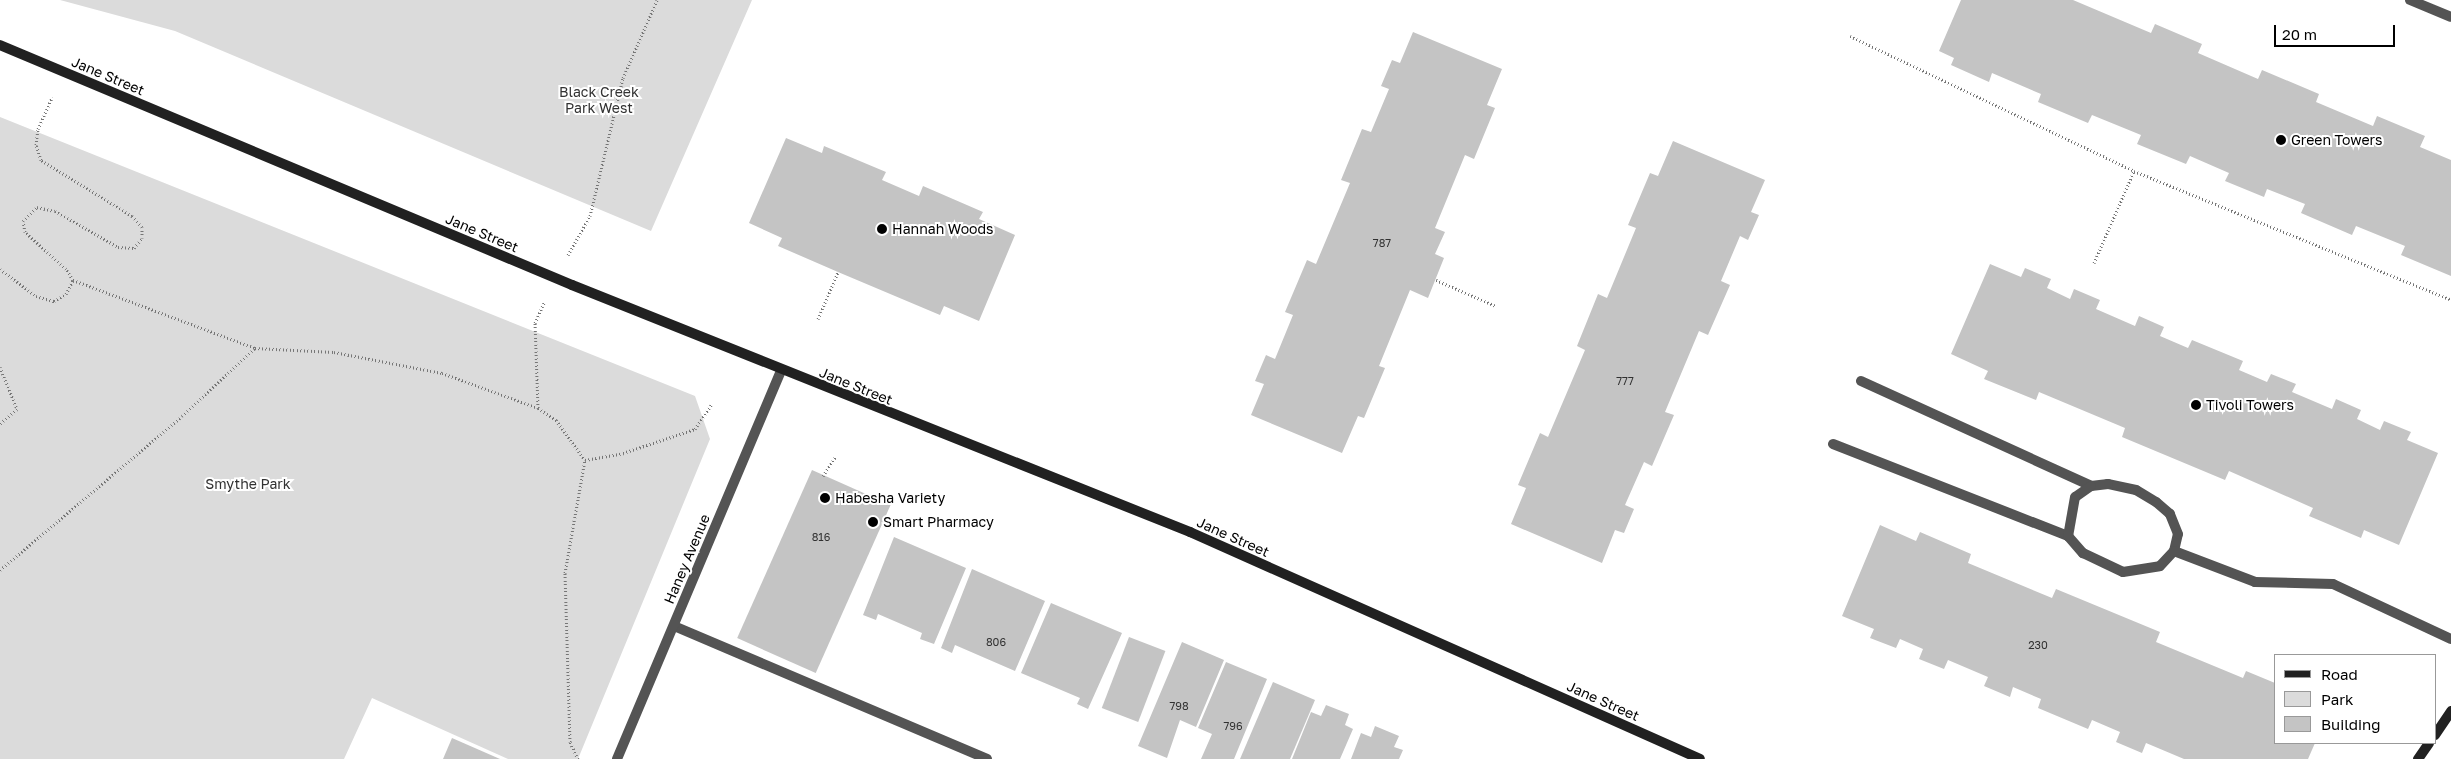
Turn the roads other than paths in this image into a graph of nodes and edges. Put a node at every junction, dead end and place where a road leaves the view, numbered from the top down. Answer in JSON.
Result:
{"nodes":[{"id":1,"x":2410,"y":0,"type":"edge"},
{"id":2,"x":2451,"y":17,"type":"edge"},
{"id":3,"x":0,"y":45,"type":"edge"},
{"id":4,"x":781,"y":370,"type":"junction"},
{"id":5,"x":1861,"y":381,"type":"dead end"},
{"id":6,"x":1834,"y":444,"type":"dead end"},
{"id":7,"x":2091,"y":486,"type":"junction"},
{"id":8,"x":2068,"y":536,"type":"junction"},
{"id":9,"x":2174,"y":551,"type":"junction"},
{"id":10,"x":674,"y":626,"type":"junction"},
{"id":11,"x":2451,"y":639,"type":"edge"},
{"id":12,"x":2451,"y":711,"type":"edge"},
{"id":13,"x":2436,"y":734,"type":"edge"},
{"id":14,"x":2428,"y":744,"type":"edge"},
{"id":15,"x":1685,"y":756,"type":"edge"},
{"id":16,"x":617,"y":759,"type":"edge"},
{"id":17,"x":987,"y":759,"type":"edge"},
{"id":18,"x":1700,"y":759,"type":"edge"},
{"id":19,"x":2418,"y":759,"type":"edge"}],
"edges":[{"from":1,"to":2,"type":"street"},
{"from":3,"to":4,"type":"main road","name":"Jane Street"},
{"from":4,"to":10,"type":"street","name":"Haney Avenue"},
{"from":4,"to":15,"type":"main road","name":"Jane Street"},
{"from":5,"to":7,"type":"street"},
{"from":6,"to":8,"type":"street"},
{"from":7,"to":8,"type":"street"},
{"from":7,"to":9,"type":"street"},
{"from":8,"to":9,"type":"street"},
{"from":9,"to":11,"type":"street"},
{"from":10,"to":16,"type":"street","name":"Haney Avenue"},
{"from":10,"to":17,"type":"street"},
{"from":12,"to":13,"type":"main road"},
{"from":14,"to":19,"type":"main road"},
{"from":15,"to":18,"type":"main road","name":"Jane Street"}]}
